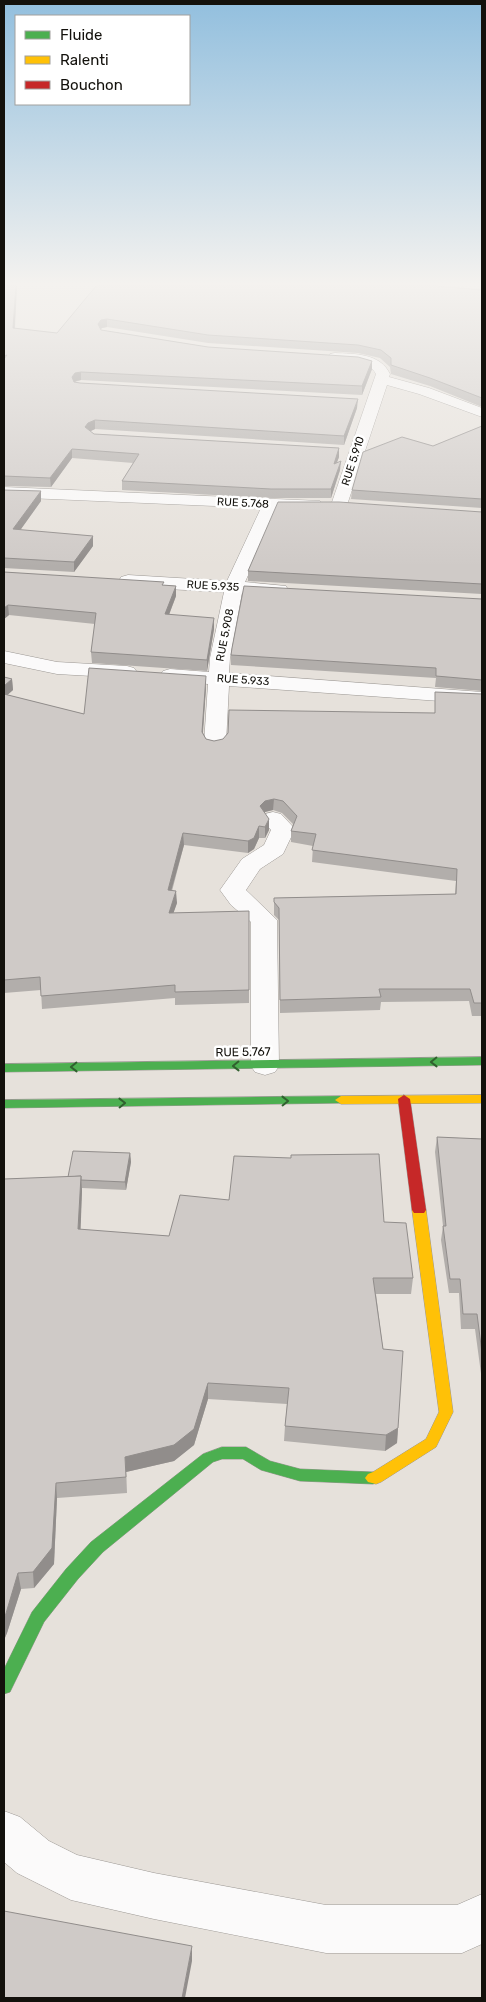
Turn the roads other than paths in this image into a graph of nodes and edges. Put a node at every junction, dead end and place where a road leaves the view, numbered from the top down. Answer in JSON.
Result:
{"nodes":[{"id":1,"x":381,"y":379,"type":"edge"},
{"id":2,"x":387,"y":379,"type":"edge"},
{"id":3,"x":482,"y":413,"type":"edge"},
{"id":4,"x":337,"y":450,"type":"edge"},
{"id":5,"x":357,"y":452,"type":"junction"},
{"id":6,"x":4,"y":492,"type":"edge"},
{"id":7,"x":271,"y":505,"type":"junction"},
{"id":8,"x":339,"y":505,"type":"junction"},
{"id":9,"x":359,"y":507,"type":"edge"},
{"id":10,"x":110,"y":580,"type":"edge"},
{"id":11,"x":234,"y":587,"type":"junction"},
{"id":12,"x":294,"y":591,"type":"edge"},
{"id":13,"x":4,"y":657,"type":"edge"},
{"id":14,"x":218,"y":678,"type":"junction"},
{"id":15,"x":482,"y":698,"type":"edge"},
{"id":16,"x":215,"y":743,"type":"edge"},
{"id":17,"x":273,"y":819,"type":"dead end"},
{"id":18,"x":482,"y":1061,"type":"edge"},
{"id":19,"x":265,"y":1066,"type":"junction"},
{"id":20,"x":4,"y":1068,"type":"edge"},
{"id":21,"x":482,"y":1099,"type":"edge"},
{"id":22,"x":404,"y":1100,"type":"junction"},
{"id":23,"x":4,"y":1104,"type":"edge"},
{"id":24,"x":4,"y":1686,"type":"edge"},
{"id":25,"x":4,"y":1833,"type":"edge"},
{"id":26,"x":482,"y":1917,"type":"edge"}],
"edges":[{"from":1,"to":5,"type":"street","name":"RUE 5.910"},
{"from":2,"to":3,"type":"street"},
{"from":4,"to":5,"type":"street"},
{"from":5,"to":8,"type":"street","name":"RUE 5.910"},
{"from":6,"to":7,"type":"street","name":"RUE 5.768"},
{"from":7,"to":8,"type":"street","name":"RUE 5.768"},
{"from":7,"to":11,"type":"street","name":"RUE 5.908"},
{"from":8,"to":9,"type":"street","name":"RUE 5.768"},
{"from":10,"to":11,"type":"street","name":"RUE 5.935"},
{"from":11,"to":12,"type":"street","name":"RUE 5.935"},
{"from":11,"to":14,"type":"street","name":"RUE 5.908"},
{"from":13,"to":14,"type":"street","name":"RUE 5.933"},
{"from":14,"to":15,"type":"street","name":"RUE 5.933"},
{"from":14,"to":16,"type":"street","name":"RUE 5.908"},
{"from":17,"to":19,"type":"street"},
{"from":18,"to":19,"type":"main road","name":"RUE 5.767","one_way":true},
{"from":19,"to":20,"type":"main road","name":"RUE 5.767","one_way":true},
{"from":21,"to":22,"type":"main road"},
{"from":23,"to":22,"type":"main road","one_way":true},
{"from":22,"to":24,"type":"main road"},
{"from":25,"to":26,"type":"street"}]}
